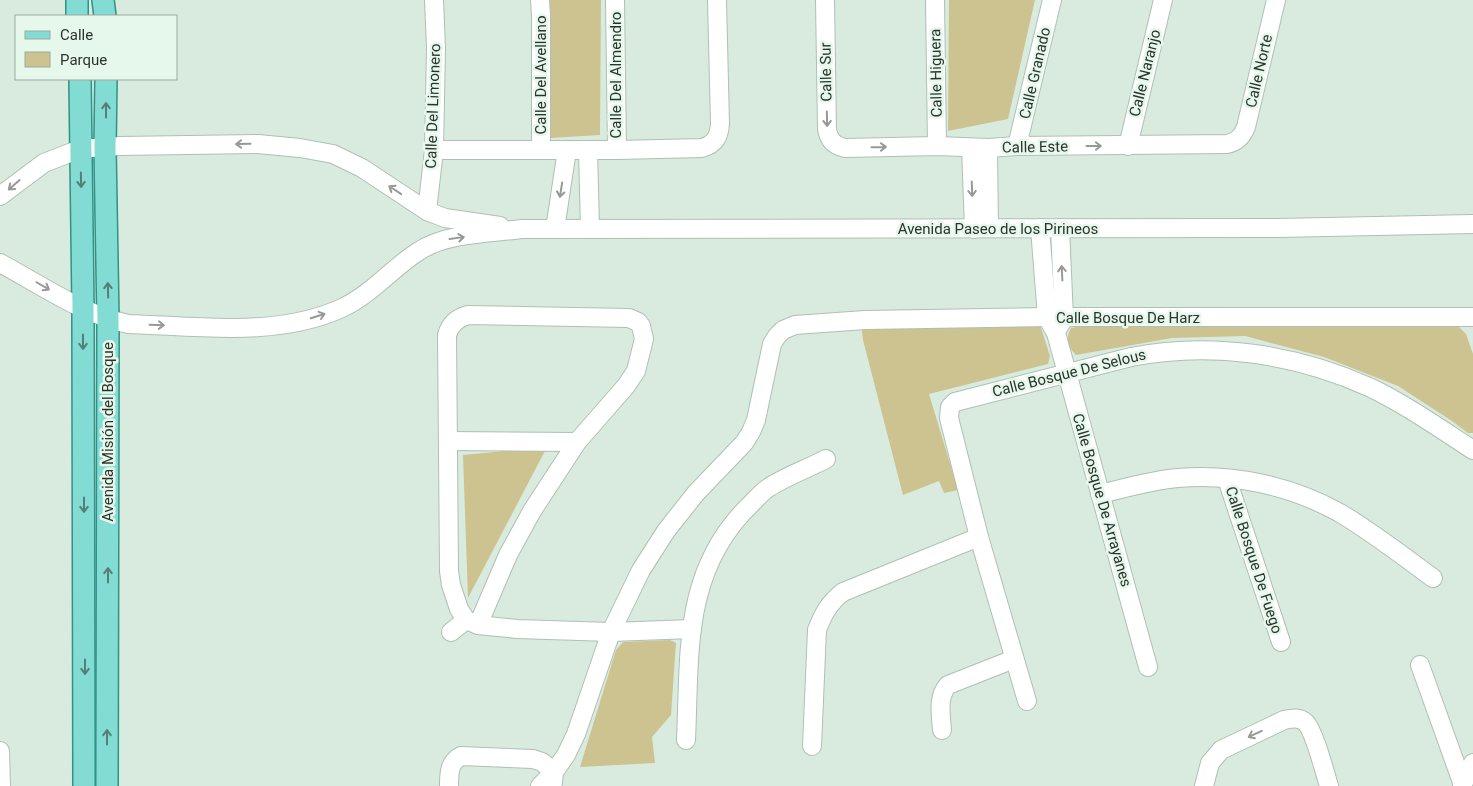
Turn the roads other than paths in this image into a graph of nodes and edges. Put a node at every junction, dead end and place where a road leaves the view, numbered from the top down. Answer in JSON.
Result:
{"nodes":[{"id":1,"x":76,"y":0,"type":"edge"},
{"id":2,"x":103,"y":0,"type":"edge"},
{"id":3,"x":434,"y":0,"type":"edge"},
{"id":4,"x":540,"y":0,"type":"edge"},
{"id":5,"x":616,"y":0,"type":"edge"},
{"id":6,"x":717,"y":0,"type":"edge"},
{"id":7,"x":824,"y":0,"type":"edge"},
{"id":8,"x":935,"y":0,"type":"edge"},
{"id":9,"x":1052,"y":0,"type":"edge"},
{"id":10,"x":1163,"y":0,"type":"edge"},
{"id":11,"x":1276,"y":0,"type":"edge"},
{"id":12,"x":77,"y":15,"type":"edge"},
{"id":13,"x":105,"y":15,"type":"edge"},
{"id":14,"x":80,"y":80,"type":"edge"},
{"id":15,"x":106,"y":80,"type":"edge"},
{"id":16,"x":1238,"y":140,"type":"joint"},
{"id":17,"x":832,"y":142,"type":"joint"},
{"id":18,"x":937,"y":146,"type":"junction"},
{"id":19,"x":1017,"y":146,"type":"junction"},
{"id":20,"x":1128,"y":146,"type":"junction"},
{"id":21,"x":105,"y":147,"type":"junction"},
{"id":22,"x":979,"y":148,"type":"junction"},
{"id":23,"x":80,"y":149,"type":"junction"},
{"id":24,"x":434,"y":150,"type":"junction"},
{"id":25,"x":541,"y":150,"type":"junction"},
{"id":26,"x":567,"y":150,"type":"junction"},
{"id":27,"x":588,"y":150,"type":"junction"},
{"id":28,"x":617,"y":150,"type":"junction"},
{"id":29,"x":0,"y":196,"type":"edge"},
{"id":30,"x":427,"y":211,"type":"junction"},
{"id":31,"x":1473,"y":224,"type":"edge"},
{"id":32,"x":981,"y":228,"type":"junction"},
{"id":33,"x":1040,"y":228,"type":"junction"},
{"id":34,"x":1060,"y":228,"type":"junction"},
{"id":35,"x":522,"y":229,"type":"junction"},
{"id":36,"x":555,"y":229,"type":"junction"},
{"id":37,"x":590,"y":229,"type":"junction"},
{"id":38,"x":0,"y":263,"type":"edge"},
{"id":39,"x":83,"y":308,"type":"junction"},
{"id":40,"x":1473,"y":317,"type":"edge"},
{"id":41,"x":108,"y":320,"type":"junction"},
{"id":42,"x":1055,"y":323,"type":"junction"},
{"id":43,"x":1066,"y":373,"type":"junction"},
{"id":44,"x":448,"y":441,"type":"junction"},
{"id":45,"x":577,"y":442,"type":"junction"},
{"id":46,"x":1473,"y":450,"type":"edge"},
{"id":47,"x":826,"y":459,"type":"dead end"},
{"id":48,"x":1228,"y":479,"type":"junction"},
{"id":49,"x":1100,"y":494,"type":"junction"},
{"id":50,"x":980,"y":537,"type":"junction"},
{"id":51,"x":1433,"y":578,"type":"dead end"},
{"id":52,"x":472,"y":622,"type":"junction"},
{"id":53,"x":692,"y":629,"type":"junction"},
{"id":54,"x":451,"y":632,"type":"dead end"},
{"id":55,"x":611,"y":632,"type":"junction"},
{"id":56,"x":1281,"y":642,"type":"dead end"},
{"id":57,"x":1014,"y":659,"type":"junction"},
{"id":58,"x":1420,"y":665,"type":"dead end"},
{"id":59,"x":1148,"y":667,"type":"dead end"},
{"id":60,"x":1027,"y":701,"type":"dead end"},
{"id":61,"x":942,"y":730,"type":"dead end"},
{"id":62,"x":686,"y":740,"type":"dead end"},
{"id":63,"x":812,"y":746,"type":"dead end"},
{"id":64,"x":0,"y":751,"type":"edge"},
{"id":65,"x":1473,"y":763,"type":"edge"},
{"id":66,"x":554,"y":779,"type":"edge"},
{"id":67,"x":0,"y":786,"type":"edge"},
{"id":68,"x":84,"y":786,"type":"edge"},
{"id":69,"x":107,"y":786,"type":"edge"},
{"id":70,"x":449,"y":786,"type":"edge"},
{"id":71,"x":540,"y":786,"type":"edge"},
{"id":72,"x":1204,"y":786,"type":"edge"},
{"id":73,"x":1329,"y":786,"type":"edge"},
{"id":74,"x":1463,"y":786,"type":"edge"}],
"edges":[{"from":1,"to":12,"type":"main road"},
{"from":2,"to":13,"type":"main road"},
{"from":3,"to":24,"type":"street","name":"Calle Del Limonero"},
{"from":4,"to":25,"type":"street","name":"Calle Del Avellano"},
{"from":5,"to":28,"type":"street","name":"Calle Del Almendro"},
{"from":6,"to":28,"type":"street"},
{"from":7,"to":17,"type":"street","name":"Calle Sur","one_way":true},
{"from":8,"to":18,"type":"street","name":"Calle Higuera"},
{"from":9,"to":19,"type":"street","name":"Calle Granado"},
{"from":10,"to":20,"type":"street","name":"Calle Naranjo"},
{"from":11,"to":16,"type":"street","name":"Calle Norte"},
{"from":14,"to":23,"type":"main road","name":"Avenida Misión del Bosque"},
{"from":21,"to":15,"type":"main road","name":"Avenida Misión del Bosque","one_way":true},
{"from":16,"to":20,"type":"street","name":"Calle Este"},
{"from":17,"to":18,"type":"street","name":"Calle Este","one_way":true},
{"from":18,"to":22,"type":"street","name":"Calle Este"},
{"from":19,"to":20,"type":"street","name":"Calle Este","one_way":true},
{"from":19,"to":22,"type":"street","name":"Calle Este"},
{"from":21,"to":23,"type":"street"},
{"from":30,"to":21,"type":"street","one_way":true},
{"from":41,"to":21,"type":"main road","name":"Avenida Misión del Bosque","one_way":true},
{"from":22,"to":32,"type":"street"},
{"from":23,"to":29,"type":"street","one_way":true},
{"from":23,"to":39,"type":"main road","name":"Avenida Misión del Bosque","one_way":true},
{"from":24,"to":25,"type":"street"},
{"from":24,"to":30,"type":"street","name":"Calle Del Limonero"},
{"from":25,"to":26,"type":"street"},
{"from":26,"to":27,"type":"street"},
{"from":26,"to":36,"type":"street","one_way":true},
{"from":27,"to":28,"type":"street"},
{"from":27,"to":37,"type":"street"},
{"from":30,"to":35,"type":"street"},
{"from":31,"to":34,"type":"street","name":"Avenida Paseo de los Pirineos"},
{"from":32,"to":33,"type":"street","name":"Avenida Paseo de los Pirineos"},
{"from":32,"to":37,"type":"street","name":"Avenida Paseo de los Pirineos"},
{"from":33,"to":34,"type":"street","name":"Avenida Paseo de los Pirineos"},
{"from":33,"to":42,"type":"street","name":"Calle Bosque De Arrayanes"},
{"from":42,"to":34,"type":"street","name":"Calle Bosque De Arrayanes","one_way":true},
{"from":35,"to":36,"type":"street","name":"Avenida Paseo de los Pirineos"},
{"from":41,"to":35,"type":"street","one_way":true},
{"from":36,"to":37,"type":"street","name":"Avenida Paseo de los Pirineos"},
{"from":38,"to":39,"type":"street","one_way":true},
{"from":39,"to":41,"type":"street"},
{"from":39,"to":68,"type":"main road","name":"Avenida Misión del Bosque","one_way":true},
{"from":40,"to":42,"type":"street","name":"Calle Bosque De Harz"},
{"from":69,"to":41,"type":"main road","name":"Avenida Misión del Bosque","one_way":true},
{"from":42,"to":43,"type":"street","name":"Calle Bosque De Arrayanes"},
{"from":42,"to":55,"type":"street","name":"Calle Bosque De Harz"},
{"from":43,"to":46,"type":"street","name":"Calle Bosque De Selous"},
{"from":43,"to":49,"type":"street","name":"Calle Bosque De Arrayanes"},
{"from":43,"to":50,"type":"street","name":"Calle Bosque De Selous"},
{"from":44,"to":45,"type":"street"},
{"from":44,"to":45,"type":"street"},
{"from":44,"to":52,"type":"street"},
{"from":45,"to":52,"type":"street"},
{"from":47,"to":53,"type":"street"},
{"from":48,"to":49,"type":"street"},
{"from":48,"to":51,"type":"street"},
{"from":48,"to":56,"type":"street","name":"Calle Bosque De Fuego"},
{"from":49,"to":59,"type":"street","name":"Calle Bosque De Arrayanes"},
{"from":50,"to":57,"type":"street","name":"Calle Bosque De Selous"},
{"from":50,"to":63,"type":"street"},
{"from":52,"to":54,"type":"street"},
{"from":52,"to":55,"type":"street"},
{"from":53,"to":55,"type":"street"},
{"from":53,"to":62,"type":"street"},
{"from":55,"to":66,"type":"street"},
{"from":57,"to":60,"type":"street","name":"Calle Bosque De Selous"},
{"from":57,"to":61,"type":"street"},
{"from":58,"to":74,"type":"street"},
{"from":64,"to":67,"type":"street"},
{"from":65,"to":74,"type":"street"},
{"from":66,"to":70,"type":"street"},
{"from":66,"to":71,"type":"street"},
{"from":73,"to":72,"type":"street","one_way":true}]}
